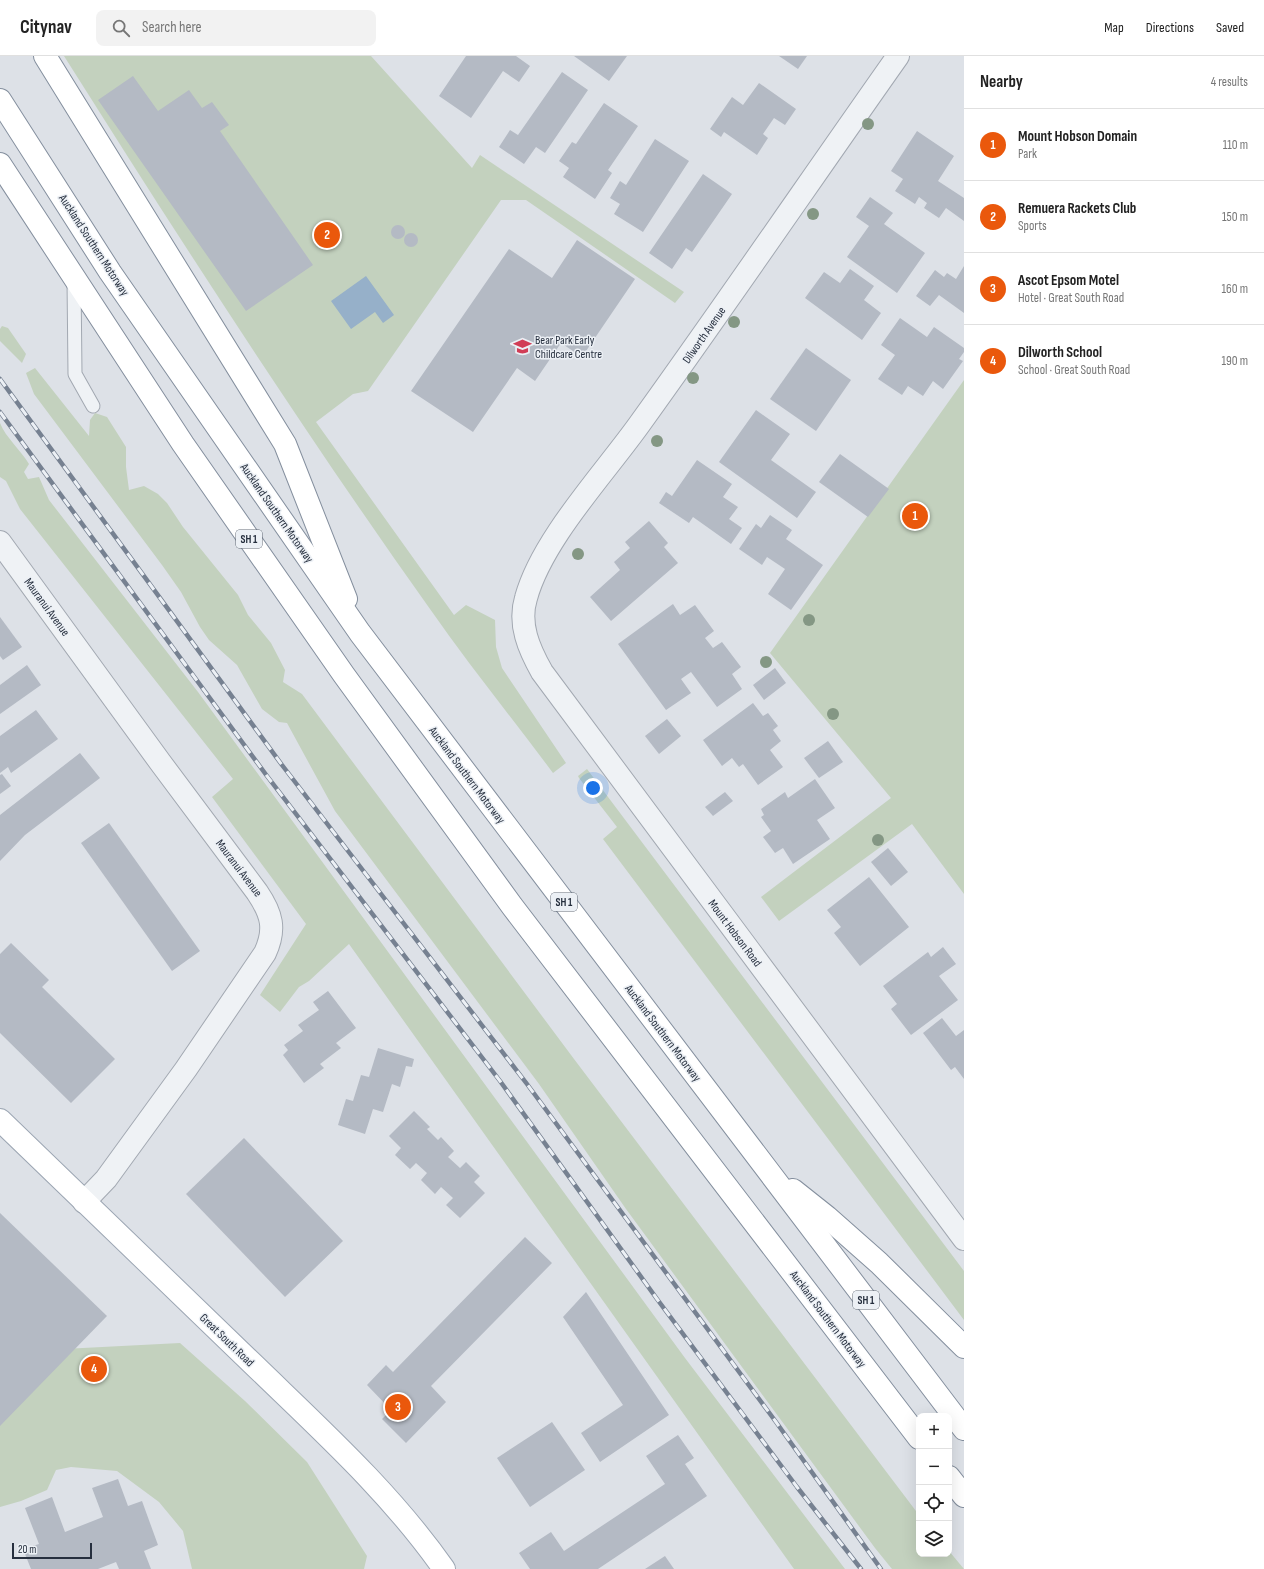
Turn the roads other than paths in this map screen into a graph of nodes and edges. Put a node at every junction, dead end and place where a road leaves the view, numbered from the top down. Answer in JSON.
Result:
{"nodes":[{"id":1,"x":45,"y":56,"type":"edge"},
{"id":2,"x":898,"y":56,"type":"edge"},
{"id":3,"x":0,"y":100,"type":"edge"},
{"id":4,"x":0,"y":164,"type":"edge"},
{"id":5,"x":74,"y":277,"type":"junction"},
{"id":6,"x":93,"y":406,"type":"dead end"},
{"id":7,"x":0,"y":542,"type":"edge"},
{"id":8,"x":523,"y":619,"type":"joint"},
{"id":9,"x":360,"y":633,"type":"junction"},
{"id":10,"x":0,"y":1120,"type":"edge"},
{"id":11,"x":768,"y":1171,"type":"junction"},
{"id":12,"x":84,"y":1202,"type":"junction"},
{"id":13,"x":964,"y":1238,"type":"edge"},
{"id":14,"x":964,"y":1348,"type":"edge"},
{"id":15,"x":964,"y":1429,"type":"edge"},
{"id":16,"x":916,"y":1434,"type":"edge"},
{"id":17,"x":952,"y":1481,"type":"edge"},
{"id":18,"x":964,"y":1496,"type":"edge"},
{"id":19,"x":444,"y":1569,"type":"edge"}],
"edges":[{"from":1,"to":9,"type":"main road"},
{"from":2,"to":8,"type":"street","name":"Dilworth Avenue"},
{"from":3,"to":9,"type":"main road","name":"Auckland Southern Motorway","number":"SH 1"},
{"from":4,"to":5,"type":"main road","name":"Auckland Southern Motorway","number":"SH 1"},
{"from":5,"to":6,"type":"lane"},
{"from":5,"to":16,"type":"main road","name":"Auckland Southern Motorway","number":"SH 1"},
{"from":7,"to":12,"type":"street","name":"Mauranui Avenue"},
{"from":8,"to":13,"type":"street","name":"Mount Hobson Road"},
{"from":9,"to":11,"type":"main road","name":"Auckland Southern Motorway","number":"SH 1"},
{"from":10,"to":12,"type":"main road","name":"Great South Road"},
{"from":11,"to":14,"type":"main road"},
{"from":11,"to":15,"type":"main road","name":"Auckland Southern Motorway","number":"SH 1"},
{"from":12,"to":19,"type":"main road","name":"Great South Road"},
{"from":17,"to":18,"type":"main road"}]}
